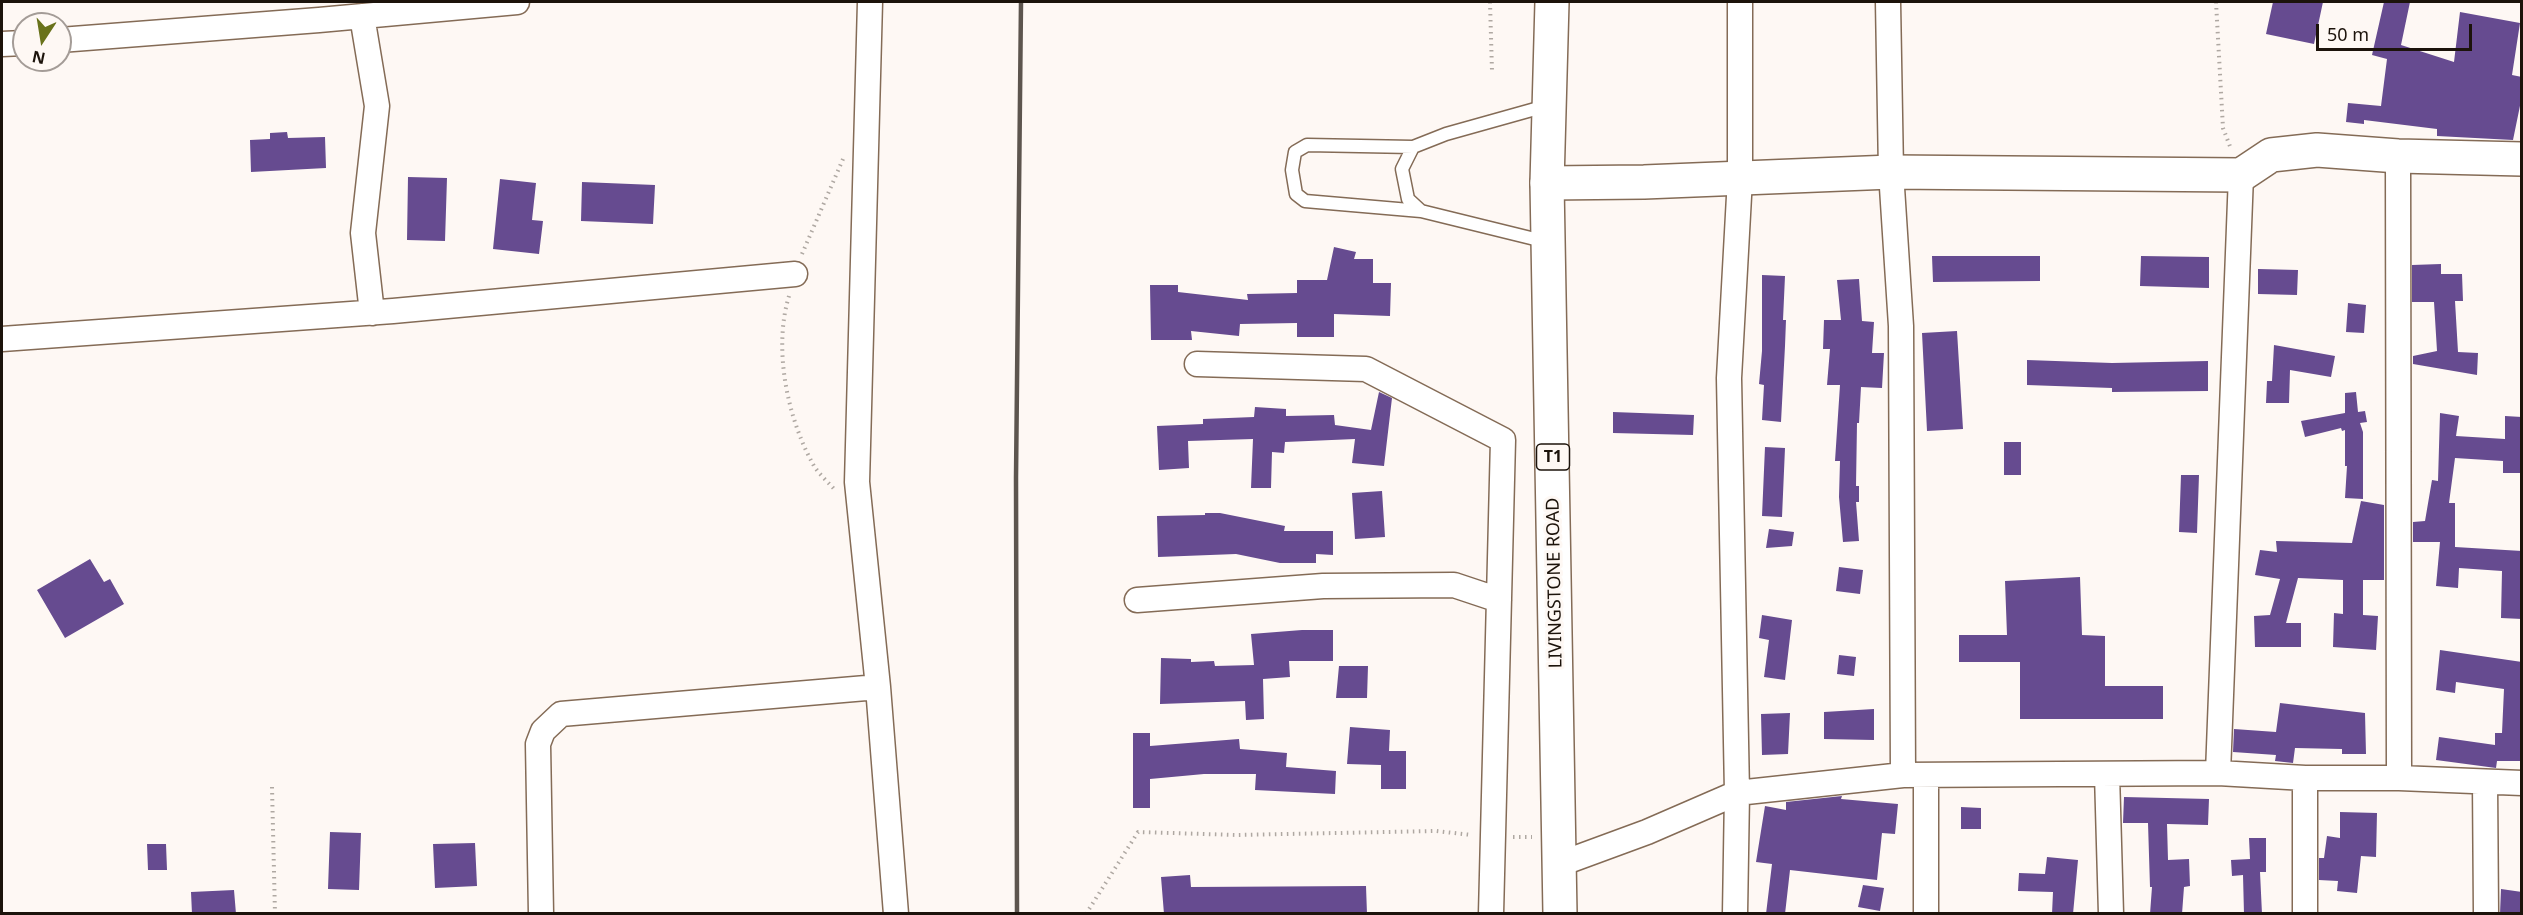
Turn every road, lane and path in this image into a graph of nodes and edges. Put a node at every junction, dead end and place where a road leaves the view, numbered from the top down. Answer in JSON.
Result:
{"nodes":[{"id":1,"x":517,"y":2,"type":"edge"},
{"id":2,"x":870,"y":2,"type":"edge"},
{"id":3,"x":1490,"y":2,"type":"edge"},
{"id":4,"x":1552,"y":2,"type":"edge"},
{"id":5,"x":1740,"y":2,"type":"edge"},
{"id":6,"x":1888,"y":2,"type":"edge"},
{"id":7,"x":2216,"y":2,"type":"edge"},
{"id":8,"x":362,"y":16,"type":"junction"},
{"id":9,"x":72,"y":39,"type":"edge"},
{"id":10,"x":1492,"y":71,"type":"dead end"},
{"id":11,"x":1549,"y":105,"type":"junction"},
{"id":12,"x":1413,"y":147,"type":"junction"},
{"id":13,"x":844,"y":156,"type":"dead end"},
{"id":14,"x":2398,"y":156,"type":"junction"},
{"id":15,"x":2522,"y":159,"type":"edge"},
{"id":16,"x":1891,"y":172,"type":"junction"},
{"id":17,"x":2241,"y":175,"type":"junction"},
{"id":18,"x":1740,"y":178,"type":"junction"},
{"id":19,"x":1547,"y":183,"type":"junction"},
{"id":20,"x":1421,"y":211,"type":"junction"},
{"id":21,"x":1548,"y":242,"type":"junction"},
{"id":22,"x":795,"y":274,"type":"junction"},
{"id":23,"x":372,"y":313,"type":"junction"},
{"id":24,"x":2,"y":339,"type":"edge"},
{"id":25,"x":1197,"y":364,"type":"dead end"},
{"id":26,"x":861,"y":521,"type":"junction"},
{"id":27,"x":1137,"y":600,"type":"dead end"},
{"id":28,"x":1499,"y":600,"type":"junction"},
{"id":29,"x":878,"y":687,"type":"junction"},
{"id":30,"x":2218,"y":773,"type":"junction"},
{"id":31,"x":2107,"y":774,"type":"junction"},
{"id":32,"x":1914,"y":775,"type":"junction"},
{"id":33,"x":2305,"y":778,"type":"junction"},
{"id":34,"x":2399,"y":778,"type":"junction"},
{"id":35,"x":2485,"y":782,"type":"junction"},
{"id":36,"x":2522,"y":783,"type":"edge"},
{"id":37,"x":272,"y":787,"type":"dead end"},
{"id":38,"x":1737,"y":793,"type":"junction"},
{"id":39,"x":1494,"y":837,"type":"junction"},
{"id":40,"x":1560,"y":850,"type":"junction"},
{"id":41,"x":275,"y":914,"type":"edge"},
{"id":42,"x":541,"y":914,"type":"edge"},
{"id":43,"x":896,"y":914,"type":"edge"},
{"id":44,"x":1086,"y":914,"type":"edge"},
{"id":45,"x":1491,"y":914,"type":"edge"},
{"id":46,"x":1560,"y":914,"type":"edge"},
{"id":47,"x":1735,"y":914,"type":"edge"},
{"id":48,"x":1926,"y":914,"type":"edge"},
{"id":49,"x":2111,"y":914,"type":"edge"},
{"id":50,"x":2305,"y":914,"type":"edge"},
{"id":51,"x":2486,"y":914,"type":"edge"}],
"edges":[{"from":1,"to":8,"type":"street"},
{"from":2,"to":26,"type":"street"},
{"from":3,"to":10,"type":"path"},
{"from":4,"to":11,"type":"main road","name":"LIVINGSTONE ROAD","number":"T1"},
{"from":5,"to":18,"type":"street"},
{"from":6,"to":16,"type":"street"},
{"from":7,"to":17,"type":"path"},
{"from":8,"to":9,"type":"street"},
{"from":8,"to":23,"type":"street"},
{"from":11,"to":12,"type":"lane"},
{"from":11,"to":19,"type":"main road","name":"LIVINGSTONE ROAD","number":"T1"},
{"from":12,"to":20,"type":"lane"},
{"from":12,"to":20,"type":"lane"},
{"from":13,"to":22,"type":"path"},
{"from":14,"to":15,"type":"main road"},
{"from":14,"to":17,"type":"main road"},
{"from":14,"to":34,"type":"street"},
{"from":16,"to":17,"type":"main road"},
{"from":16,"to":18,"type":"main road"},
{"from":16,"to":32,"type":"street"},
{"from":17,"to":30,"type":"street"},
{"from":18,"to":19,"type":"main road"},
{"from":18,"to":38,"type":"street"},
{"from":19,"to":21,"type":"main road","name":"LIVINGSTONE ROAD","number":"T1"},
{"from":20,"to":21,"type":"lane"},
{"from":21,"to":40,"type":"main road","name":"LIVINGSTONE ROAD","number":"T1"},
{"from":22,"to":23,"type":"street"},
{"from":22,"to":26,"type":"path"},
{"from":23,"to":24,"type":"street"},
{"from":25,"to":28,"type":"street"},
{"from":26,"to":29,"type":"street"},
{"from":27,"to":28,"type":"street"},
{"from":28,"to":39,"type":"street"},
{"from":29,"to":42,"type":"street"},
{"from":29,"to":43,"type":"street"},
{"from":30,"to":31,"type":"street"},
{"from":30,"to":33,"type":"street"},
{"from":31,"to":32,"type":"street"},
{"from":31,"to":49,"type":"street"},
{"from":32,"to":38,"type":"street"},
{"from":32,"to":48,"type":"street"},
{"from":33,"to":34,"type":"street"},
{"from":33,"to":50,"type":"street"},
{"from":34,"to":35,"type":"street"},
{"from":35,"to":36,"type":"street"},
{"from":35,"to":51,"type":"street"},
{"from":37,"to":41,"type":"path"},
{"from":38,"to":40,"type":"street"},
{"from":38,"to":47,"type":"street"},
{"from":39,"to":40,"type":"path"},
{"from":39,"to":44,"type":"path"},
{"from":39,"to":45,"type":"street"},
{"from":40,"to":46,"type":"main road","name":"LIVINGSTONE ROAD","number":"T1"}]}
